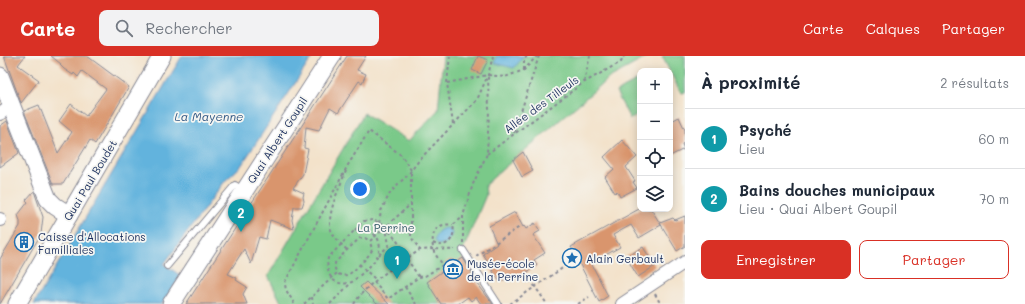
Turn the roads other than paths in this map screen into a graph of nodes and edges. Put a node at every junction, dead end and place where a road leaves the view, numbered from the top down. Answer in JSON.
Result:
{"nodes":[{"id":1,"x":162,"y":56,"type":"edge"},
{"id":2,"x":332,"y":56,"type":"edge"},
{"id":3,"x":0,"y":76,"type":"edge"},
{"id":4,"x":6,"y":110,"type":"edge"},
{"id":5,"x":244,"y":191,"type":"junction"},
{"id":6,"x":69,"y":215,"type":"junction"},
{"id":7,"x":463,"y":250,"type":"road end"},
{"id":8,"x":685,"y":262,"type":"edge"},
{"id":9,"x":167,"y":266,"type":"dead end"},
{"id":10,"x":17,"y":304,"type":"edge"},
{"id":11,"x":171,"y":304,"type":"edge"},
{"id":12,"x":498,"y":304,"type":"edge"},
{"id":13,"x":622,"y":304,"type":"edge"}],
"edges":[{"from":1,"to":6,"type":"street","name":"Quai Paul Boudet"},
{"from":2,"to":5,"type":"street","name":"Quai Albert Goupil"},
{"from":3,"to":4,"type":"street"},
{"from":4,"to":6,"type":"street"},
{"from":5,"to":9,"type":"lane"},
{"from":5,"to":11,"type":"street","name":"Quai Albert Goupil"},
{"from":6,"to":10,"type":"street","name":"Quai Paul Boudet"},
{"from":7,"to":12,"type":"lane"},
{"from":8,"to":13,"type":"street"}]}
